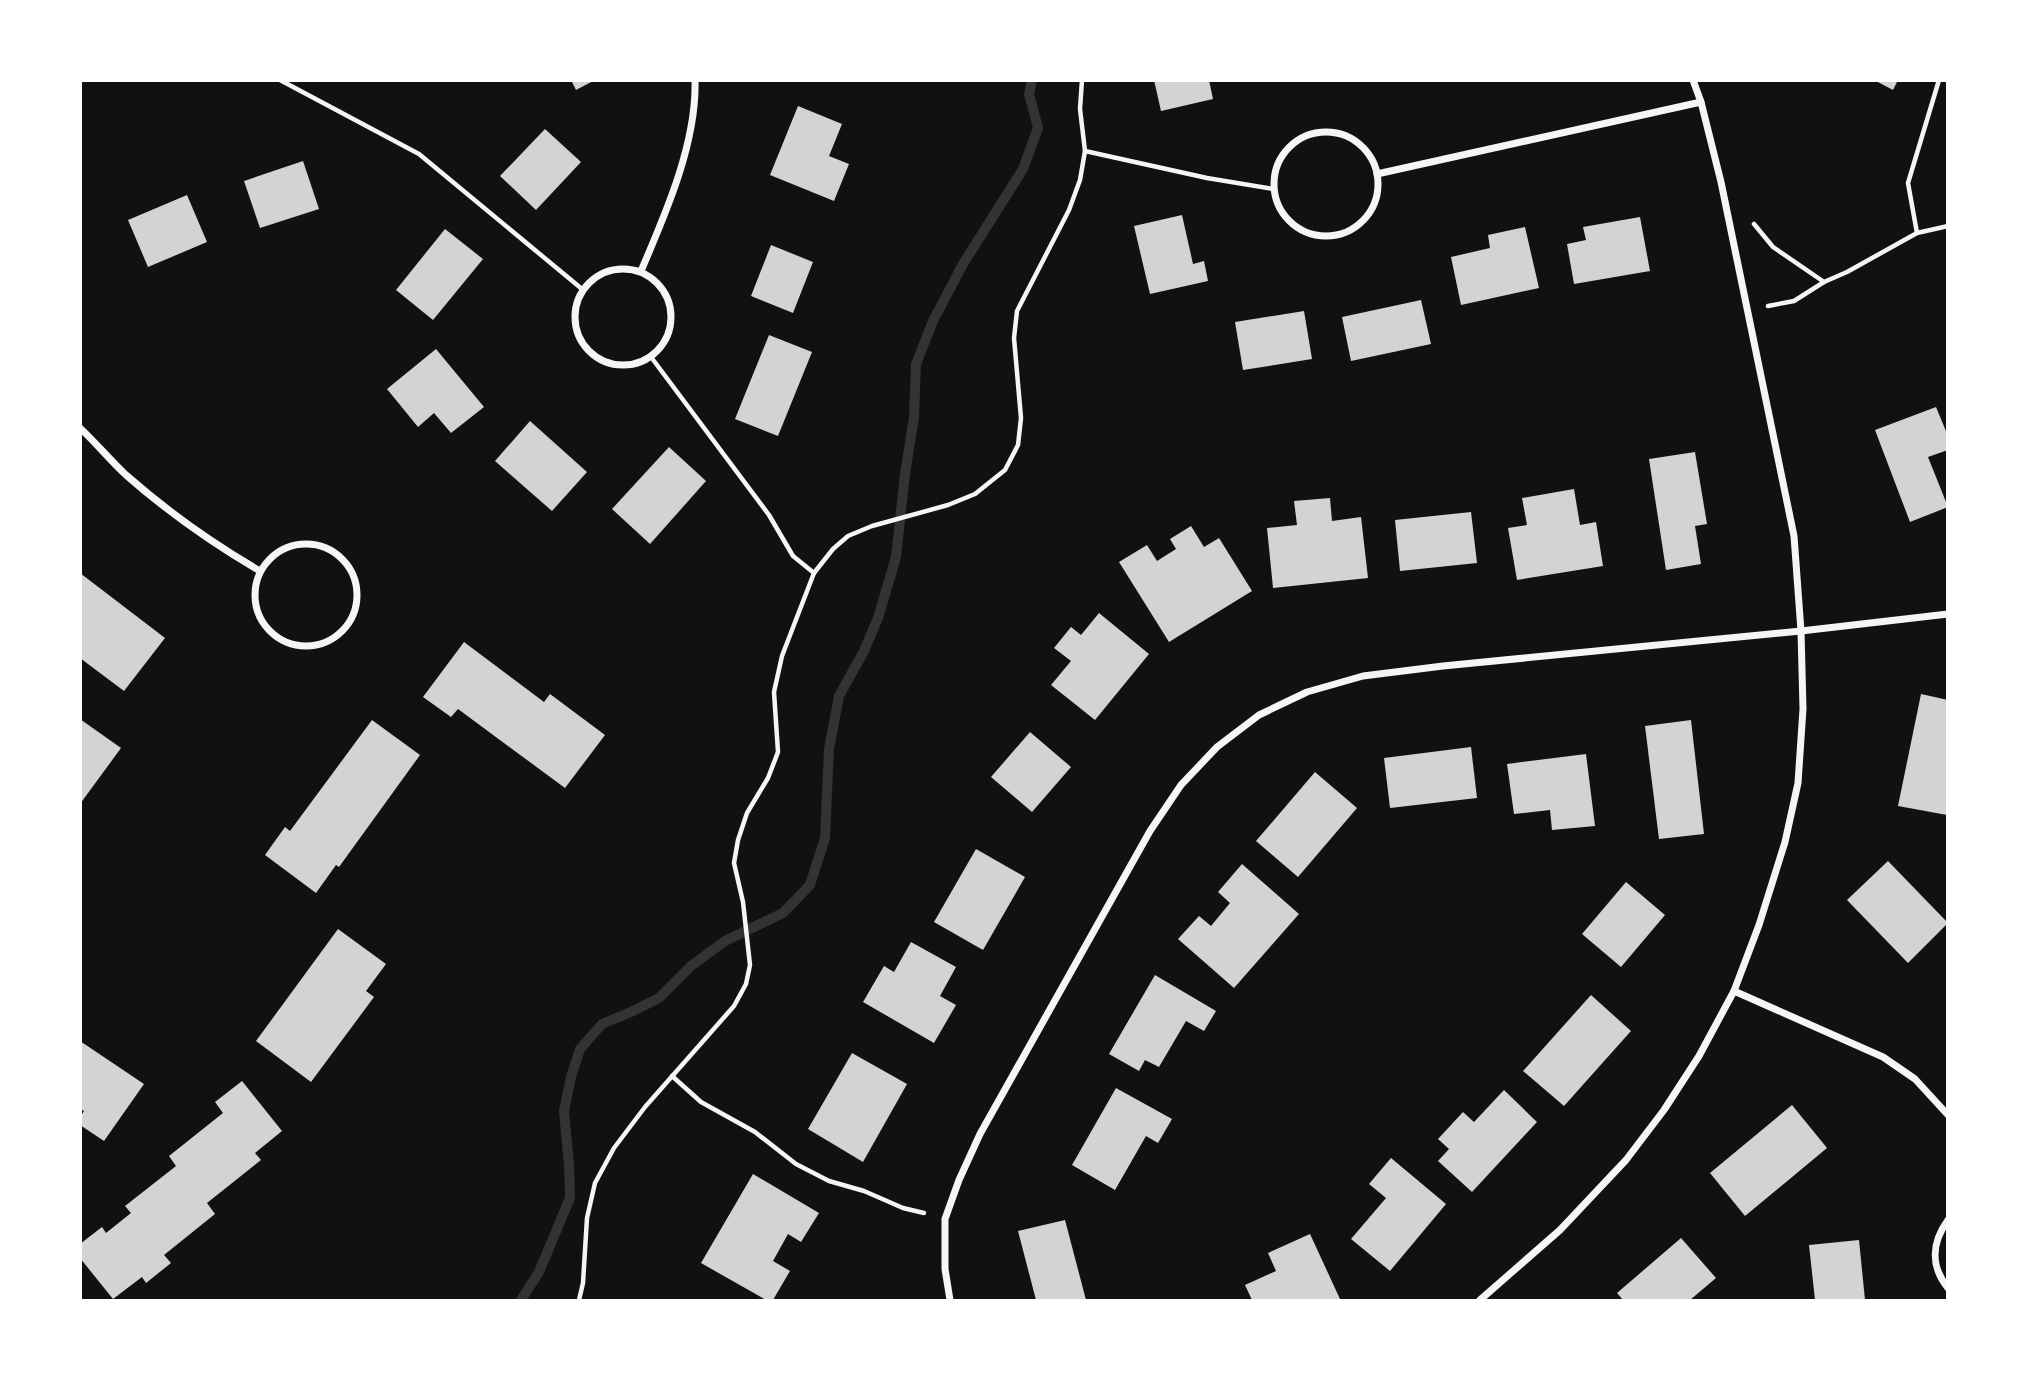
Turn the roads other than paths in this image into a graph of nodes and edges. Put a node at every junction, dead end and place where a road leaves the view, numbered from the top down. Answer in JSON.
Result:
{"nodes":[{"id":1,"x":695,"y":80,"type":"edge"},
{"id":2,"x":1693,"y":80,"type":"edge"},
{"id":3,"x":1699,"y":80,"type":"edge"},
{"id":4,"x":1701,"y":102,"type":"junction"},
{"id":5,"x":1377,"y":174,"type":"junction"},
{"id":6,"x":641,"y":271,"type":"junction"},
{"id":7,"x":80,"y":428,"type":"edge"},
{"id":8,"x":260,"y":571,"type":"junction"},
{"id":9,"x":1948,"y":614,"type":"edge"},
{"id":10,"x":1801,"y":631,"type":"junction"},
{"id":11,"x":1734,"y":991,"type":"junction"},
{"id":12,"x":1948,"y":1115,"type":"edge"},
{"id":13,"x":1948,"y":1220,"type":"edge"},
{"id":14,"x":1948,"y":1287,"type":"edge"},
{"id":15,"x":950,"y":1300,"type":"edge"},
{"id":16,"x":1480,"y":1300,"type":"edge"}],
"edges":[{"from":1,"to":6,"type":"street"},
{"from":2,"to":4,"type":"street"},
{"from":3,"to":4,"type":"street"},
{"from":4,"to":5,"type":"street"},
{"from":4,"to":10,"type":"street"},
{"from":5,"to":5,"type":"street"},
{"from":6,"to":6,"type":"street"},
{"from":7,"to":8,"type":"street"},
{"from":8,"to":8,"type":"street"},
{"from":9,"to":10,"type":"street"},
{"from":10,"to":11,"type":"street"},
{"from":10,"to":15,"type":"street"},
{"from":11,"to":12,"type":"street"},
{"from":11,"to":16,"type":"street"},
{"from":13,"to":14,"type":"street"}]}
